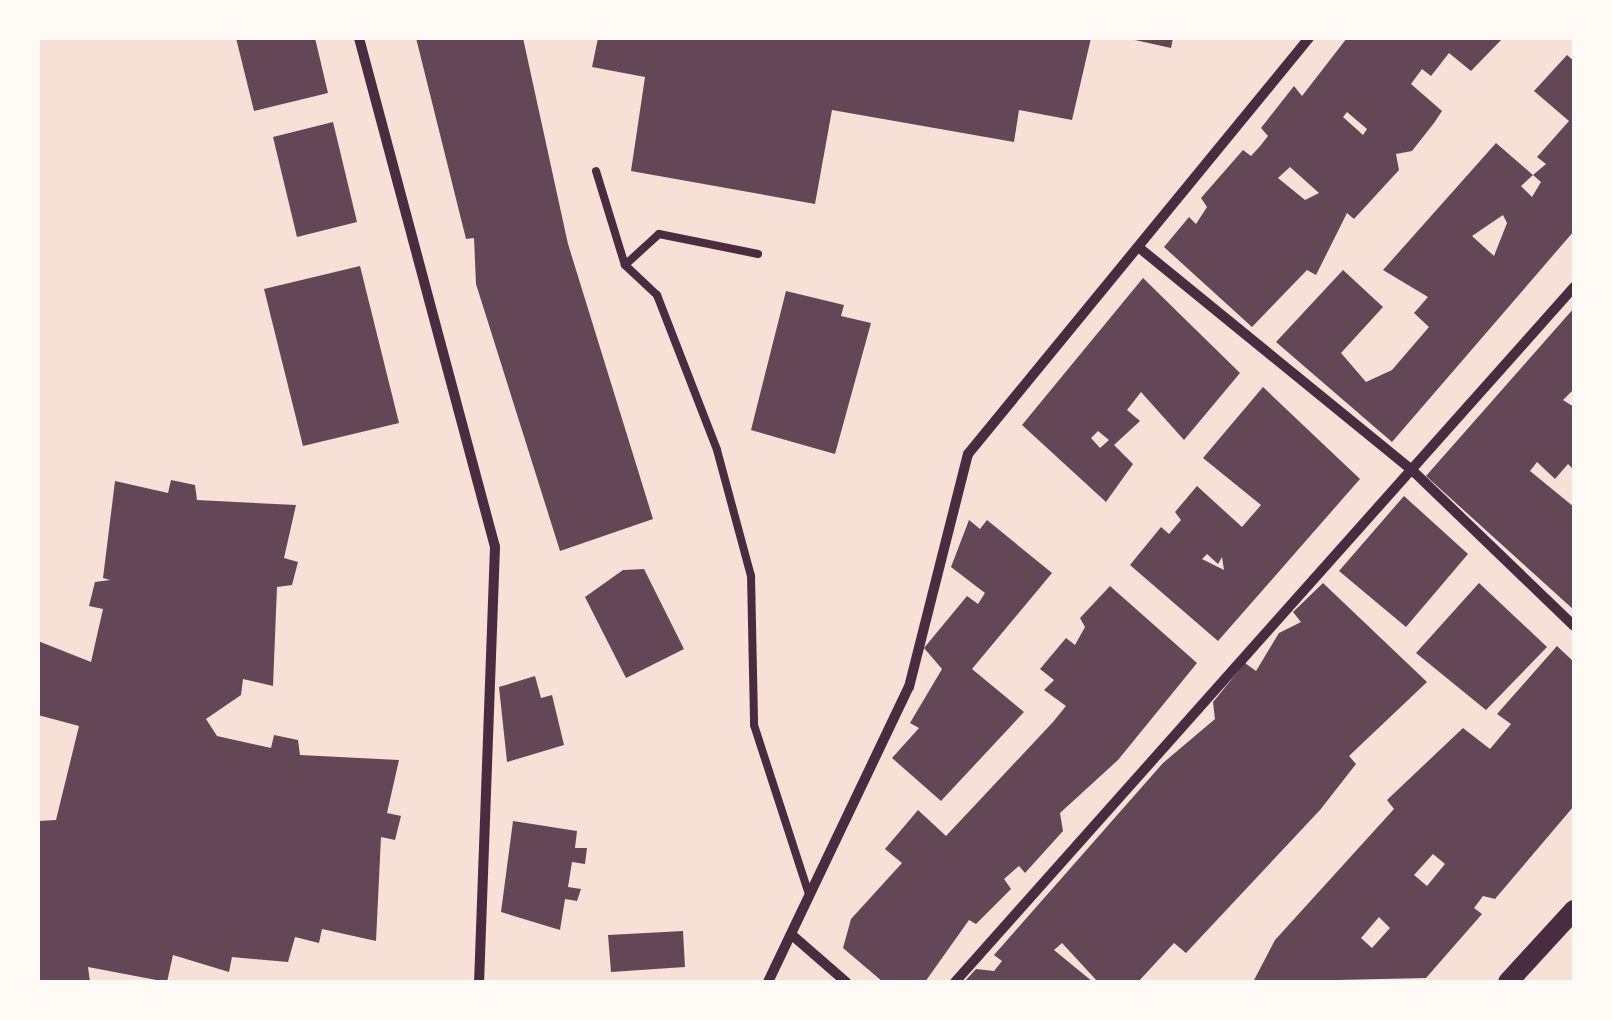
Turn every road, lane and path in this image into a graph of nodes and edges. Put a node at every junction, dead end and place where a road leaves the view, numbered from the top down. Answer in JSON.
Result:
{"nodes":[{"id":1,"x":358,"y":38,"type":"edge"},
{"id":2,"x":1309,"y":38,"type":"edge"},
{"id":3,"x":596,"y":172,"type":"dead end"},
{"id":4,"x":1142,"y":250,"type":"junction"},
{"id":5,"x":758,"y":254,"type":"dead end"},
{"id":6,"x":626,"y":265,"type":"junction"},
{"id":7,"x":1574,"y":288,"type":"edge"},
{"id":8,"x":1414,"y":471,"type":"junction"},
{"id":9,"x":1574,"y":626,"type":"edge"},
{"id":10,"x":808,"y":890,"type":"junction"},
{"id":11,"x":1573,"y":915,"type":"edge"},
{"id":12,"x":792,"y":935,"type":"junction"},
{"id":13,"x":479,"y":982,"type":"edge"},
{"id":14,"x":768,"y":982,"type":"edge"},
{"id":15,"x":846,"y":982,"type":"edge"},
{"id":16,"x":955,"y":982,"type":"edge"},
{"id":17,"x":1508,"y":982,"type":"edge"}],
"edges":[{"from":1,"to":13,"type":"street"},
{"from":2,"to":4,"type":"street"},
{"from":3,"to":6,"type":"lane"},
{"from":4,"to":8,"type":"street"},
{"from":4,"to":10,"type":"street"},
{"from":5,"to":6,"type":"lane"},
{"from":6,"to":10,"type":"lane"},
{"from":7,"to":8,"type":"street"},
{"from":8,"to":9,"type":"street"},
{"from":8,"to":16,"type":"street"},
{"from":10,"to":12,"type":"street"},
{"from":11,"to":17,"type":"main road"},
{"from":12,"to":14,"type":"street"},
{"from":12,"to":15,"type":"street"}]}
